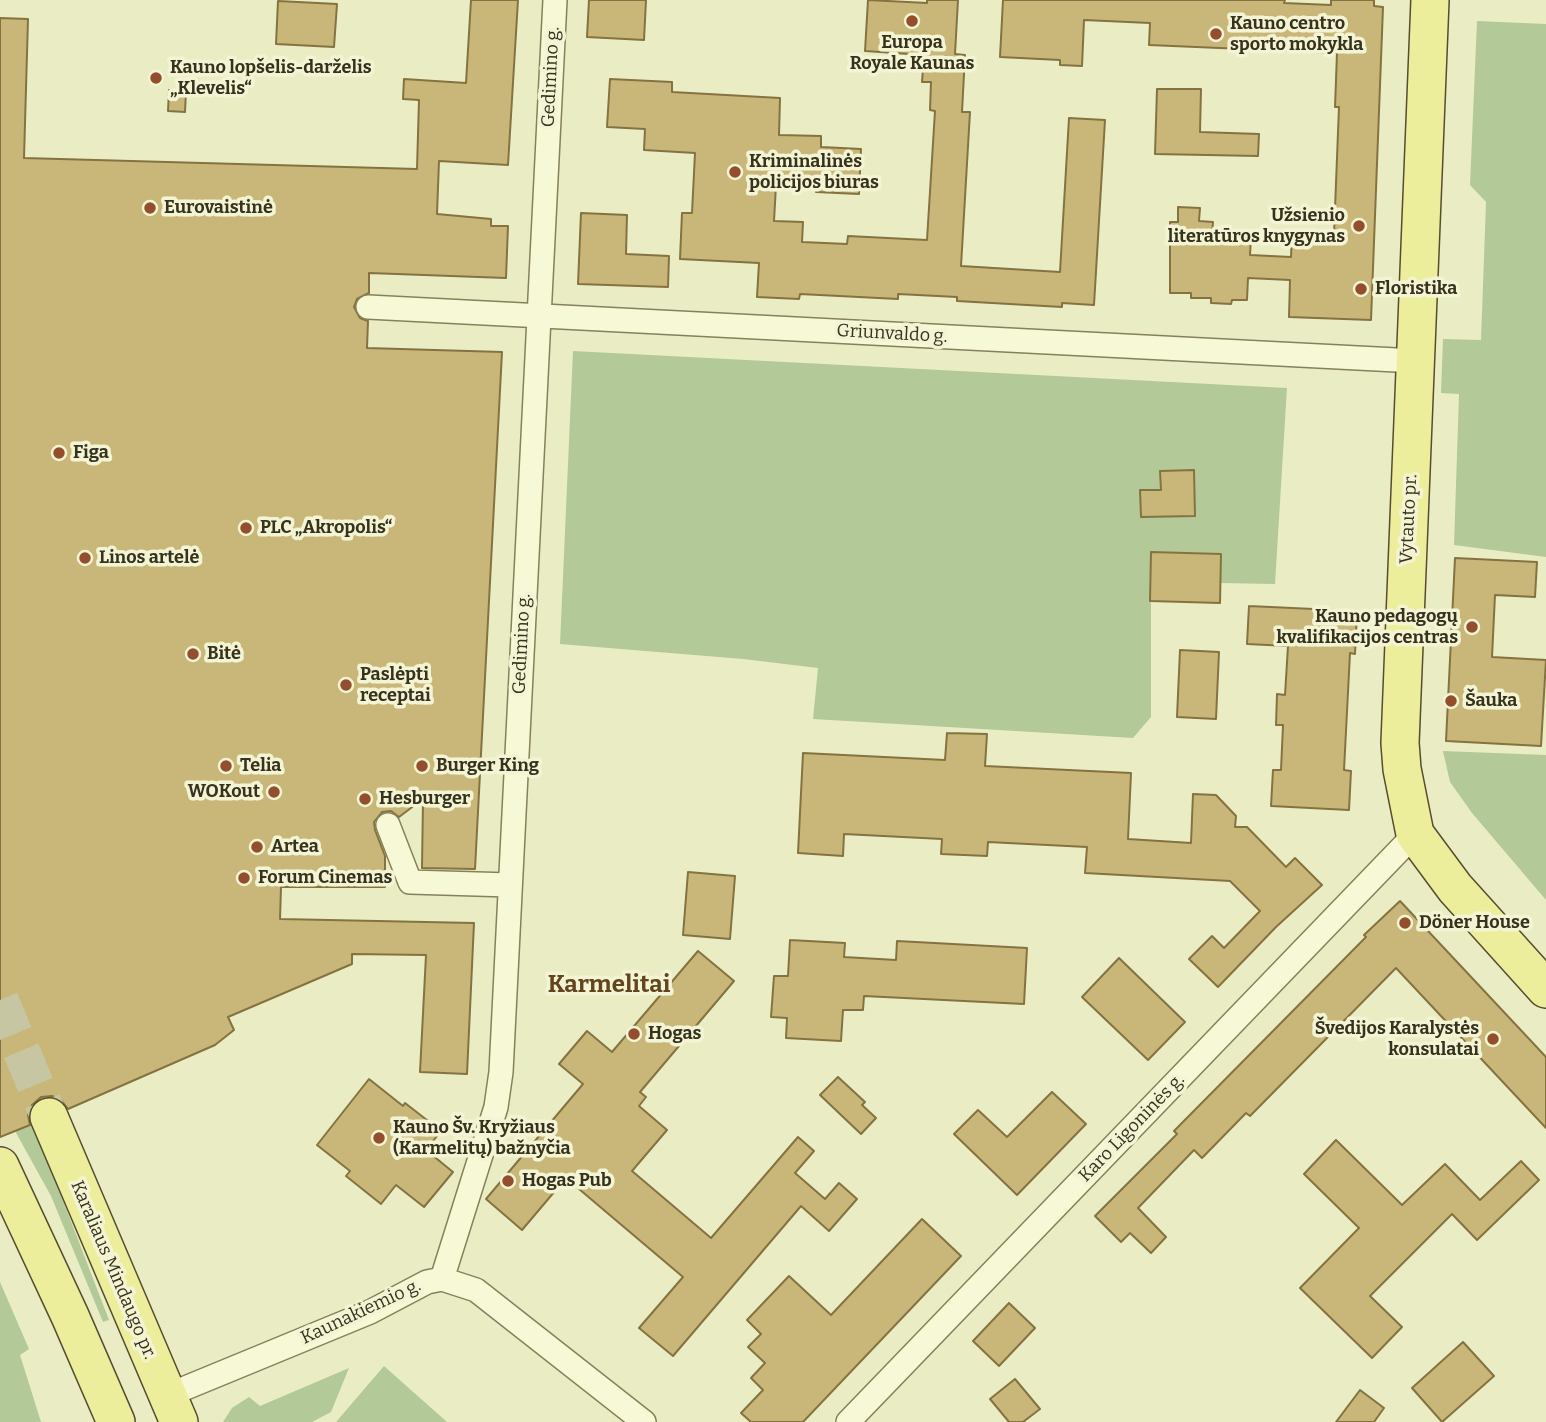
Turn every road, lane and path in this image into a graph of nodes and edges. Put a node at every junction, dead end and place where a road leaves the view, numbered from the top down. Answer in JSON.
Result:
{"nodes":[{"id":1,"x":555,"y":0,"type":"edge"},
{"id":2,"x":1430,"y":0,"type":"edge"},
{"id":3,"x":368,"y":307,"type":"dead end"},
{"id":4,"x":540,"y":315,"type":"junction"},
{"id":5,"x":1416,"y":361,"type":"junction"},
{"id":6,"x":388,"y":825,"type":"dead end"},
{"id":7,"x":1415,"y":834,"type":"junction"},
{"id":8,"x":510,"y":886,"type":"junction"},
{"id":9,"x":1546,"y":989,"type":"edge"},
{"id":10,"x":49,"y":1117,"type":"tunnel mouth"},
{"id":11,"x":0,"y":1166,"type":"edge"},
{"id":12,"x":442,"y":1279,"type":"junction"},
{"id":13,"x":173,"y":1409,"type":"edge"},
{"id":14,"x":110,"y":1420,"type":"edge"},
{"id":15,"x":644,"y":1422,"type":"edge"},
{"id":16,"x":848,"y":1422,"type":"edge"}],
"edges":[{"from":1,"to":4,"type":"street","name":"Gedimino g."},
{"from":2,"to":5,"type":"main road","name":"Vytauto pr."},
{"from":3,"to":4,"type":"street","name":"Griunvaldo g."},
{"from":4,"to":5,"type":"street","name":"Griunvaldo g."},
{"from":4,"to":8,"type":"street","name":"Gedimino g."},
{"from":5,"to":7,"type":"main road","name":"Vytauto pr."},
{"from":6,"to":8,"type":"street"},
{"from":7,"to":9,"type":"main road","name":"Vytauto pr."},
{"from":7,"to":16,"type":"street","name":"Karo Ligoninės g."},
{"from":8,"to":12,"type":"street","name":"Gedimino g."},
{"from":10,"to":13,"type":"main road","name":"Karaliaus Mindaugo pr."},
{"from":11,"to":14,"type":"main road"},
{"from":12,"to":13,"type":"street","name":"Kaunakiemio g."},
{"from":12,"to":15,"type":"street","name":"Kaunakiemio g."}]}
